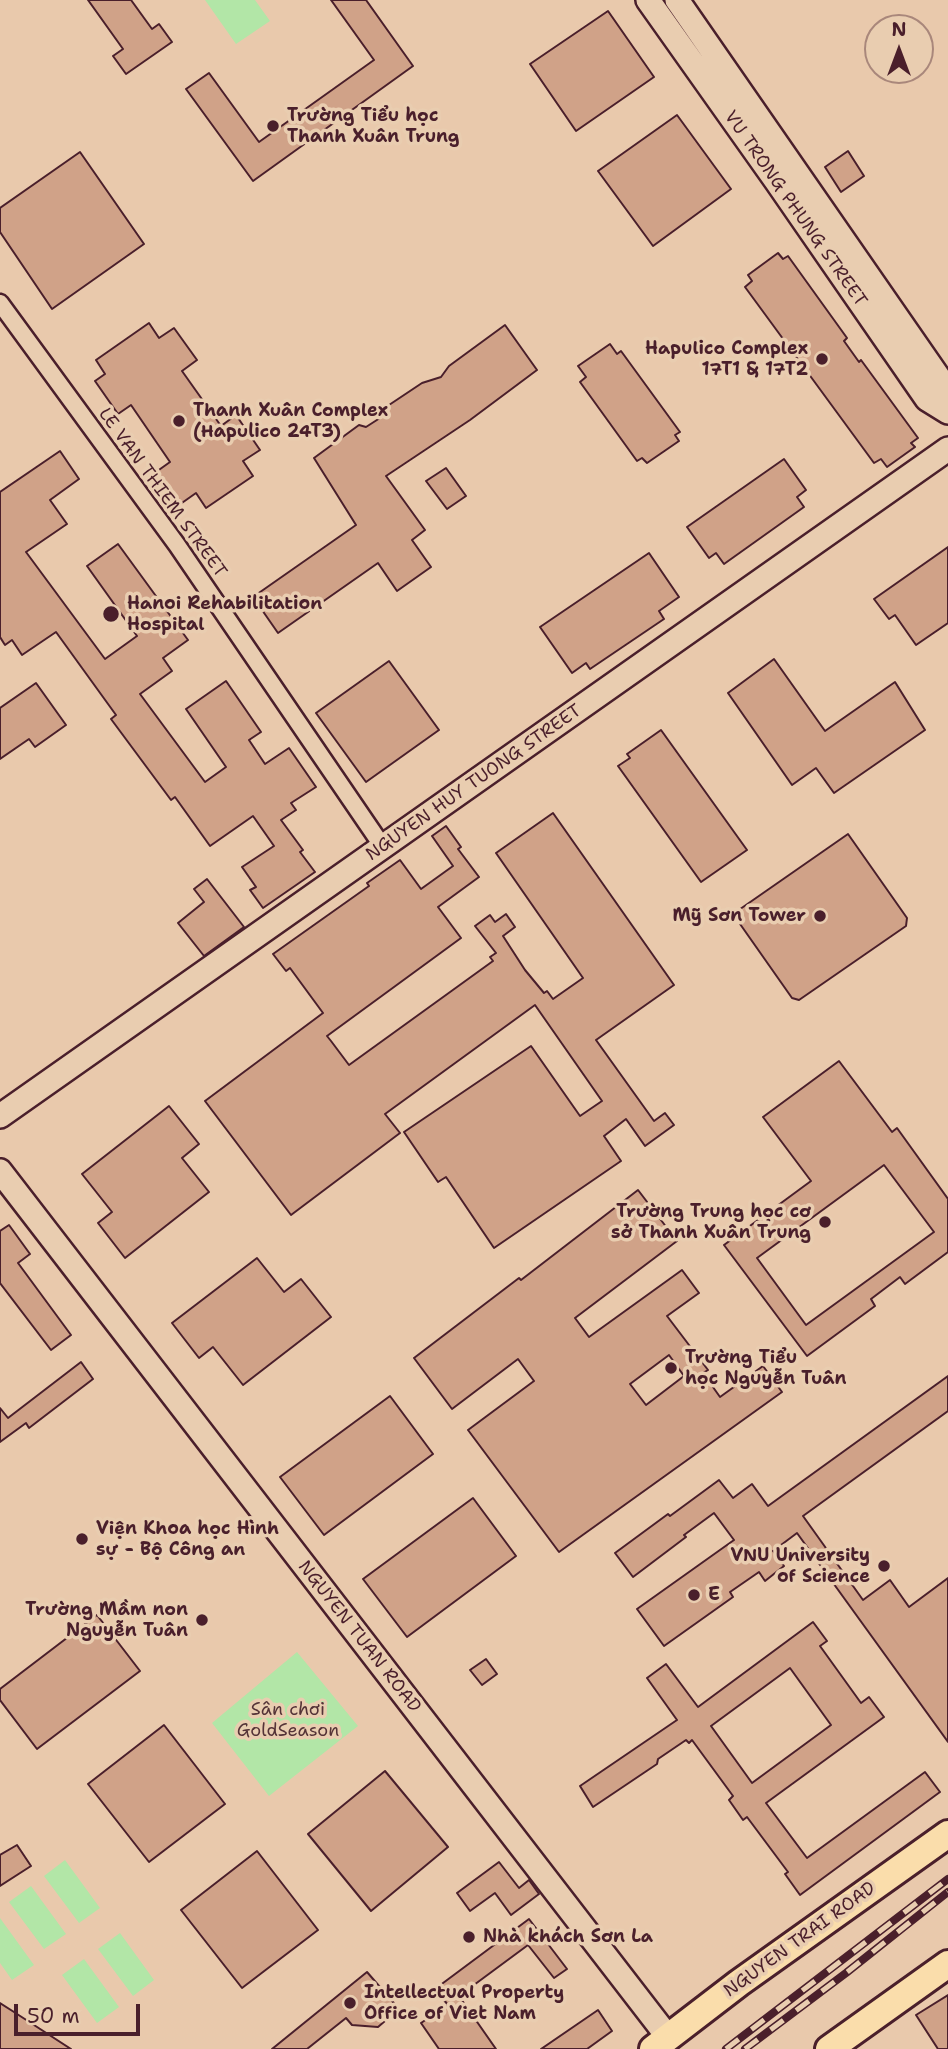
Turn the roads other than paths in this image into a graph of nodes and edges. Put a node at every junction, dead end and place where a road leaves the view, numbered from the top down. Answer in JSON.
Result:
{"nodes":[{"id":1,"x":648,"y":0,"type":"edge"},
{"id":2,"x":677,"y":0,"type":"edge"},
{"id":3,"x":708,"y":66,"type":"junction"},
{"id":4,"x":0,"y":303,"type":"edge"},
{"id":5,"x":948,"y":391,"type":"edge"},
{"id":6,"x":948,"y":412,"type":"edge"},
{"id":7,"x":948,"y":449,"type":"edge"},
{"id":8,"x":383,"y":847,"type":"junction"},
{"id":9,"x":0,"y":1116,"type":"edge"},
{"id":10,"x":0,"y":1171,"type":"edge"},
{"id":11,"x":948,"y":1834,"type":"edge"},
{"id":12,"x":948,"y":1964,"type":"edge"},
{"id":13,"x":663,"y":2045,"type":"edge"},
{"id":14,"x":830,"y":2049,"type":"edge"}],
"edges":[{"from":1,"to":3,"type":"street","name":"VU TRONG PHUNG STREET"},
{"from":2,"to":3,"type":"street","name":"VU TRONG PHUNG STREET"},
{"from":3,"to":5,"type":"street","name":"VU TRONG PHUNG STREET"},
{"from":3,"to":6,"type":"street","name":"VU TRONG PHUNG STREET"},
{"from":4,"to":8,"type":"street","name":"LE VAN THIEM STREET"},
{"from":7,"to":8,"type":"street","name":"NGUYEN HUY TUONG STREET"},
{"from":8,"to":9,"type":"street","name":"NGUYEN HUY TUONG STREET"},
{"from":10,"to":13,"type":"street","name":"NGUYEN TUAN ROAD"},
{"from":11,"to":13,"type":"main road","name":"NGUYEN TRAI ROAD"},
{"from":12,"to":14,"type":"main road"}]}
